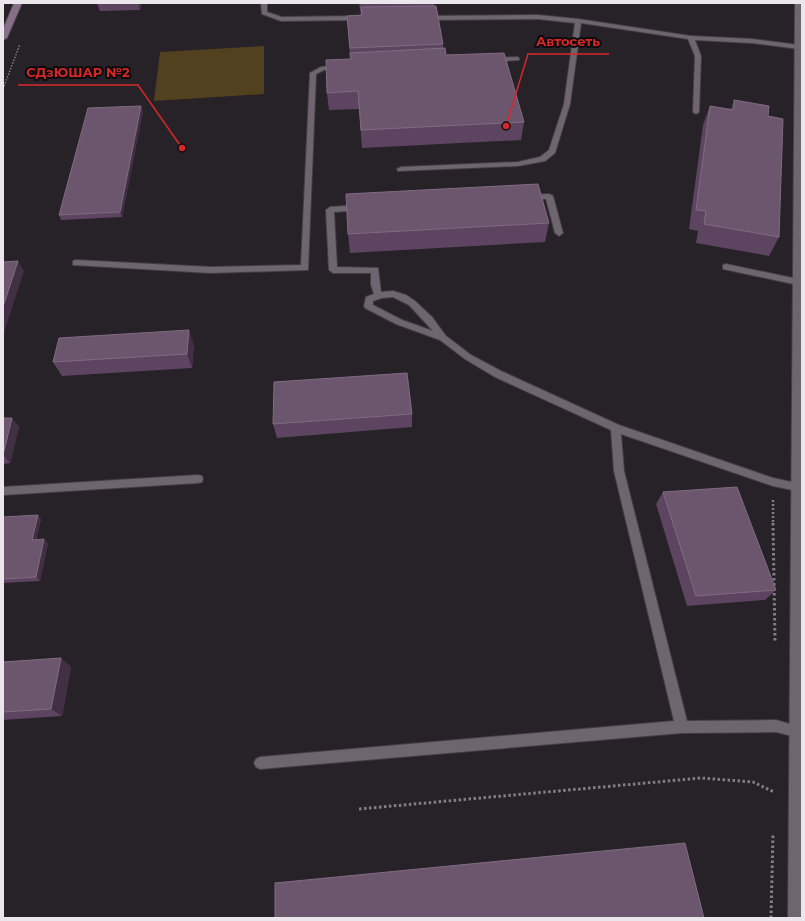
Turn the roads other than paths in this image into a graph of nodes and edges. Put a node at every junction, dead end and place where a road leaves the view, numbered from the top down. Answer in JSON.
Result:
{"nodes":[{"id":1,"x":18,"y":3,"type":"edge"},
{"id":2,"x":264,"y":3,"type":"edge"},
{"id":3,"x":799,"y":3,"type":"edge"},
{"id":4,"x":367,"y":18,"type":"edge"},
{"id":5,"x":421,"y":18,"type":"edge"},
{"id":6,"x":578,"y":21,"type":"junction"},
{"id":7,"x":3,"y":38,"type":"edge"},
{"id":8,"x":691,"y":38,"type":"junction"},
{"id":9,"x":799,"y":48,"type":"junction"},
{"id":10,"x":517,"y":59,"type":"dead end"},
{"id":11,"x":486,"y":60,"type":"edge"},
{"id":12,"x":346,"y":66,"type":"edge"},
{"id":13,"x":696,"y":112,"type":"dead end"},
{"id":14,"x":402,"y":169,"type":"dead end"},
{"id":15,"x":518,"y":198,"type":"edge"},
{"id":16,"x":369,"y":208,"type":"edge"},
{"id":17,"x":559,"y":233,"type":"dead end"},
{"id":18,"x":76,"y":263,"type":"dead end"},
{"id":19,"x":726,"y":267,"type":"dead end"},
{"id":20,"x":798,"y":282,"type":"junction"},
{"id":21,"x":378,"y":295,"type":"junction"},
{"id":22,"x":443,"y":338,"type":"junction"},
{"id":23,"x":616,"y":428,"type":"junction"},
{"id":24,"x":198,"y":479,"type":"dead end"},
{"id":25,"x":796,"y":487,"type":"junction"},
{"id":26,"x":3,"y":491,"type":"edge"},
{"id":27,"x":682,"y":727,"type":"junction"},
{"id":28,"x":796,"y":731,"type":"junction"},
{"id":29,"x":260,"y":763,"type":"dead end"},
{"id":30,"x":796,"y":918,"type":"edge"}],
"edges":[{"from":1,"to":7,"type":"main road"},
{"from":2,"to":4,"type":"lane"},
{"from":3,"to":9,"type":"street"},
{"from":5,"to":6,"type":"lane"},
{"from":6,"to":8,"type":"lane"},
{"from":6,"to":14,"type":"lane"},
{"from":8,"to":9,"type":"lane"},
{"from":8,"to":13,"type":"lane"},
{"from":9,"to":20,"type":"street"},
{"from":10,"to":11,"type":"lane"},
{"from":12,"to":18,"type":"lane"},
{"from":15,"to":17,"type":"lane"},
{"from":16,"to":21,"type":"lane"},
{"from":19,"to":20,"type":"lane"},
{"from":20,"to":25,"type":"street"},
{"from":21,"to":22,"type":"lane"},
{"from":21,"to":22,"type":"lane"},
{"from":22,"to":23,"type":"lane"},
{"from":23,"to":25,"type":"lane"},
{"from":23,"to":27,"type":"lane"},
{"from":24,"to":26,"type":"lane"},
{"from":25,"to":28,"type":"street"},
{"from":27,"to":28,"type":"lane"},
{"from":27,"to":29,"type":"lane"},
{"from":28,"to":30,"type":"street"}]}
